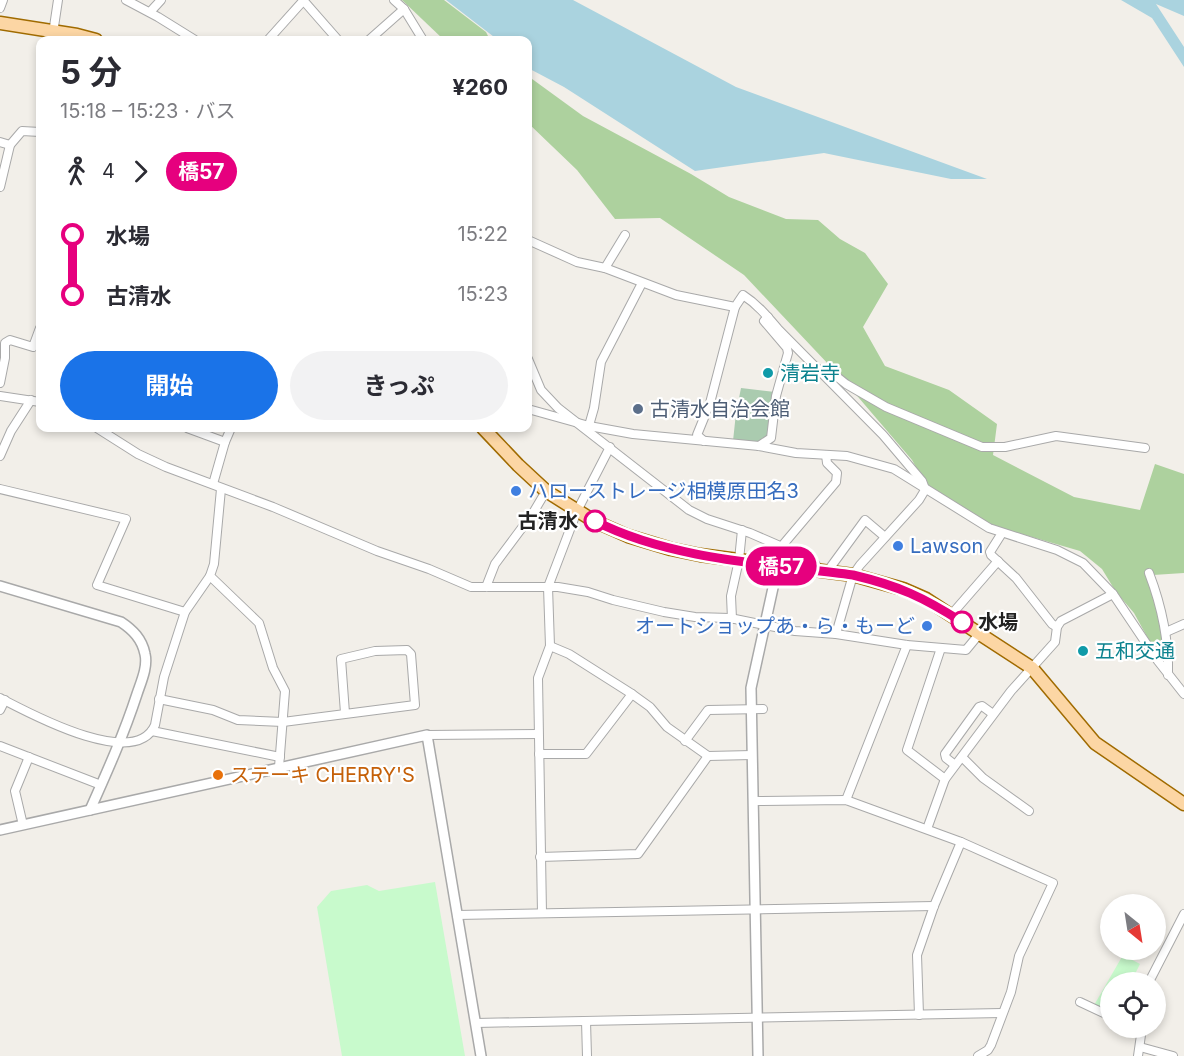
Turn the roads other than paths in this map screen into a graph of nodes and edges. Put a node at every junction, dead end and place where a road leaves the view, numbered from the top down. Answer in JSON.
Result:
{"nodes":[{"id":1,"x":3,"y":0,"type":"edge"},
{"id":2,"x":58,"y":0,"type":"edge"},
{"id":3,"x":126,"y":0,"type":"edge"},
{"id":4,"x":161,"y":0,"type":"edge"},
{"id":5,"x":303,"y":0,"type":"edge"},
{"id":6,"x":394,"y":0,"type":"edge"},
{"id":7,"x":0,"y":8,"type":"edge"},
{"id":8,"x":404,"y":9,"type":"junction"},
{"id":9,"x":150,"y":12,"type":"junction"},
{"id":10,"x":0,"y":22,"type":"edge"},
{"id":11,"x":53,"y":36,"type":"edge"},
{"id":12,"x":189,"y":36,"type":"edge"},
{"id":13,"x":272,"y":36,"type":"edge"},
{"id":14,"x":334,"y":36,"type":"edge"},
{"id":15,"x":374,"y":36,"type":"edge"},
{"id":16,"x":421,"y":36,"type":"edge"},
{"id":17,"x":36,"y":132,"type":"edge"},
{"id":18,"x":0,"y":142,"type":"edge"},
{"id":19,"x":10,"y":145,"type":"junction"},
{"id":20,"x":0,"y":187,"type":"edge"},
{"id":21,"x":626,"y":235,"type":"dead end"},
{"id":22,"x":532,"y":242,"type":"edge"},
{"id":23,"x":605,"y":268,"type":"junction"},
{"id":24,"x":642,"y":283,"type":"junction"},
{"id":25,"x":735,"y":308,"type":"junction"},
{"id":26,"x":768,"y":317,"type":"junction"},
{"id":27,"x":36,"y":339,"type":"edge"},
{"id":28,"x":532,"y":370,"type":"edge"},
{"id":29,"x":819,"y":370,"type":"junction"},
{"id":30,"x":0,"y":383,"type":"edge"},
{"id":31,"x":0,"y":396,"type":"edge"},
{"id":32,"x":31,"y":399,"type":"junction"},
{"id":33,"x":36,"y":401,"type":"edge"},
{"id":34,"x":532,"y":410,"type":"edge"},
{"id":35,"x":577,"y":423,"type":"junction"},
{"id":36,"x":588,"y":428,"type":"junction"},
{"id":37,"x":104,"y":432,"type":"edge"},
{"id":38,"x":206,"y":432,"type":"edge"},
{"id":39,"x":229,"y":432,"type":"edge"},
{"id":40,"x":487,"y":432,"type":"edge"},
{"id":41,"x":225,"y":442,"type":"junction"},
{"id":42,"x":706,"y":442,"type":"junction"},
{"id":43,"x":759,"y":446,"type":"junction"},
{"id":44,"x":610,"y":447,"type":"junction"},
{"id":45,"x":1146,"y":448,"type":"dead end"},
{"id":46,"x":1,"y":453,"type":"edge"},
{"id":47,"x":826,"y":455,"type":"junction"},
{"id":48,"x":213,"y":484,"type":"junction"},
{"id":49,"x":0,"y":489,"type":"edge"},
{"id":50,"x":221,"y":489,"type":"junction"},
{"id":51,"x":925,"y":490,"type":"junction"},
{"id":52,"x":546,"y":491,"type":"junction"},
{"id":53,"x":578,"y":511,"type":"junction"},
{"id":54,"x":742,"y":530,"type":"junction"},
{"id":55,"x":1002,"y":534,"type":"junction"},
{"id":56,"x":885,"y":537,"type":"junction"},
{"id":57,"x":781,"y":547,"type":"junction"},
{"id":58,"x":739,"y":560,"type":"junction"},
{"id":59,"x":998,"y":561,"type":"junction"},
{"id":60,"x":778,"y":565,"type":"junction"},
{"id":61,"x":823,"y":571,"type":"junction"},
{"id":62,"x":1149,"y":573,"type":"dead end"},
{"id":63,"x":853,"y":575,"type":"junction"},
{"id":64,"x":210,"y":576,"type":"junction"},
{"id":65,"x":0,"y":586,"type":"edge"},
{"id":66,"x":548,"y":586,"type":"junction"},
{"id":67,"x":486,"y":587,"type":"junction"},
{"id":68,"x":1113,"y":594,"type":"junction"},
{"id":69,"x":185,"y":612,"type":"junction"},
{"id":70,"x":951,"y":615,"type":"junction"},
{"id":71,"x":732,"y":619,"type":"junction"},
{"id":72,"x":1184,"y":624,"type":"edge"},
{"id":73,"x":765,"y":625,"type":"junction"},
{"id":74,"x":1058,"y":627,"type":"junction"},
{"id":75,"x":1166,"y":632,"type":"junction"},
{"id":76,"x":980,"y":633,"type":"junction"},
{"id":77,"x":836,"y":634,"type":"junction"},
{"id":78,"x":907,"y":645,"type":"junction"},
{"id":79,"x":550,"y":646,"type":"junction"},
{"id":80,"x":941,"y":648,"type":"junction"},
{"id":81,"x":1032,"y":668,"type":"junction"},
{"id":82,"x":1168,"y":675,"type":"junction"},
{"id":83,"x":632,"y":694,"type":"junction"},
{"id":84,"x":1184,"y":694,"type":"edge"},
{"id":85,"x":2,"y":699,"type":"edge"},
{"id":86,"x":159,"y":699,"type":"junction"},
{"id":87,"x":751,"y":709,"type":"junction"},
{"id":88,"x":763,"y":709,"type":"dead end"},
{"id":89,"x":0,"y":710,"type":"edge"},
{"id":90,"x":345,"y":713,"type":"junction"},
{"id":91,"x":993,"y":714,"type":"junction"},
{"id":92,"x":284,"y":722,"type":"junction"},
{"id":93,"x":152,"y":732,"type":"junction"},
{"id":94,"x":538,"y":734,"type":"junction"},
{"id":95,"x":427,"y":735,"type":"junction"},
{"id":96,"x":686,"y":741,"type":"junction"},
{"id":97,"x":120,"y":743,"type":"junction"},
{"id":98,"x":0,"y":746,"type":"edge"},
{"id":99,"x":539,"y":754,"type":"junction"},
{"id":100,"x":752,"y":755,"type":"junction"},
{"id":101,"x":708,"y":756,"type":"junction"},
{"id":102,"x":280,"y":757,"type":"junction"},
{"id":103,"x":962,"y":757,"type":"junction"},
{"id":104,"x":29,"y":758,"type":"junction"},
{"id":105,"x":955,"y":765,"type":"junction"},
{"id":106,"x":279,"y":767,"type":"junction"},
{"id":107,"x":945,"y":779,"type":"junction"},
{"id":108,"x":101,"y":785,"type":"junction"},
{"id":109,"x":846,"y":800,"type":"junction"},
{"id":110,"x":753,"y":801,"type":"junction"},
{"id":111,"x":1184,"y":804,"type":"edge"},
{"id":112,"x":90,"y":810,"type":"junction"},
{"id":113,"x":1029,"y":811,"type":"dead end"},
{"id":114,"x":23,"y":825,"type":"junction"},
{"id":115,"x":927,"y":829,"type":"junction"},
{"id":116,"x":0,"y":830,"type":"edge"},
{"id":117,"x":961,"y":842,"type":"junction"},
{"id":118,"x":540,"y":857,"type":"junction"},
{"id":119,"x":934,"y":906,"type":"junction"},
{"id":120,"x":755,"y":909,"type":"junction"},
{"id":121,"x":542,"y":913,"type":"junction"},
{"id":122,"x":457,"y":915,"type":"junction"},
{"id":123,"x":1184,"y":918,"type":"edge"},
{"id":124,"x":1157,"y":972,"type":"edge"},
{"id":125,"x":1080,"y":1002,"type":"dead end"},
{"id":126,"x":1100,"y":1011,"type":"edge"},
{"id":127,"x":1002,"y":1013,"type":"junction"},
{"id":128,"x":919,"y":1015,"type":"junction"},
{"id":129,"x":757,"y":1018,"type":"junction"},
{"id":130,"x":586,"y":1021,"type":"junction"},
{"id":131,"x":476,"y":1023,"type":"junction"},
{"id":132,"x":1141,"y":1038,"type":"edge"},
{"id":133,"x":1140,"y":1047,"type":"junction"},
{"id":134,"x":481,"y":1056,"type":"edge"},
{"id":135,"x":587,"y":1056,"type":"edge"},
{"id":136,"x":758,"y":1056,"type":"edge"},
{"id":137,"x":978,"y":1056,"type":"edge"},
{"id":138,"x":1138,"y":1056,"type":"edge"},
{"id":139,"x":1173,"y":1056,"type":"edge"}],
"edges":[{"from":1,"to":7,"type":"street"},
{"from":2,"to":11,"type":"street"},
{"from":3,"to":9,"type":"street"},
{"from":4,"to":9,"type":"street"},
{"from":5,"to":13,"type":"street"},
{"from":5,"to":14,"type":"street"},
{"from":6,"to":8,"type":"street"},
{"from":8,"to":15,"type":"street"},
{"from":8,"to":16,"type":"street"},
{"from":9,"to":12,"type":"street"},
{"from":10,"to":11,"type":"main road"},
{"from":17,"to":19,"type":"street"},
{"from":18,"to":19,"type":"street"},
{"from":19,"to":20,"type":"street"},
{"from":21,"to":23,"type":"street"},
{"from":22,"to":23,"type":"street"},
{"from":23,"to":24,"type":"street"},
{"from":24,"to":25,"type":"street"},
{"from":24,"to":36,"type":"street"},
{"from":25,"to":26,"type":"street"},
{"from":25,"to":42,"type":"street"},
{"from":26,"to":29,"type":"street"},
{"from":26,"to":43,"type":"street"},
{"from":27,"to":30,"type":"street"},
{"from":28,"to":35,"type":"street"},
{"from":29,"to":45,"type":"street"},
{"from":29,"to":51,"type":"street"},
{"from":31,"to":32,"type":"street"},
{"from":32,"to":33,"type":"street"},
{"from":32,"to":46,"type":"street"},
{"from":34,"to":35,"type":"street"},
{"from":35,"to":36,"type":"street"},
{"from":36,"to":42,"type":"street"},
{"from":36,"to":44,"type":"street"},
{"from":37,"to":48,"type":"street"},
{"from":38,"to":41,"type":"street"},
{"from":39,"to":41,"type":"street"},
{"from":40,"to":52,"type":"main road"},
{"from":41,"to":48,"type":"street"},
{"from":42,"to":43,"type":"street"},
{"from":43,"to":47,"type":"street"},
{"from":44,"to":53,"type":"street"},
{"from":44,"to":54,"type":"street"},
{"from":47,"to":51,"type":"street"},
{"from":47,"to":57,"type":"street"},
{"from":48,"to":50,"type":"street"},
{"from":49,"to":69,"type":"street"},
{"from":50,"to":64,"type":"street"},
{"from":50,"to":67,"type":"street"},
{"from":51,"to":55,"type":"street"},
{"from":51,"to":56,"type":"street"},
{"from":52,"to":53,"type":"main road"},
{"from":52,"to":67,"type":"street"},
{"from":53,"to":58,"type":"main road"},
{"from":53,"to":66,"type":"street"},
{"from":54,"to":57,"type":"street"},
{"from":54,"to":58,"type":"street"},
{"from":55,"to":59,"type":"street"},
{"from":55,"to":68,"type":"street"},
{"from":56,"to":61,"type":"street"},
{"from":56,"to":63,"type":"street"},
{"from":57,"to":61,"type":"street"},
{"from":58,"to":60,"type":"main road"},
{"from":58,"to":71,"type":"street"},
{"from":59,"to":70,"type":"street"},
{"from":59,"to":74,"type":"street"},
{"from":60,"to":61,"type":"main road"},
{"from":60,"to":73,"type":"street"},
{"from":61,"to":63,"type":"main road"},
{"from":62,"to":75,"type":"street"},
{"from":63,"to":70,"type":"main road"},
{"from":63,"to":77,"type":"street"},
{"from":64,"to":69,"type":"street"},
{"from":64,"to":92,"type":"street"},
{"from":65,"to":97,"type":"street"},
{"from":66,"to":67,"type":"street"},
{"from":66,"to":71,"type":"street"},
{"from":66,"to":79,"type":"street"},
{"from":68,"to":74,"type":"street"},
{"from":68,"to":82,"type":"street"},
{"from":69,"to":86,"type":"street"},
{"from":70,"to":76,"type":"main road"},
{"from":71,"to":73,"type":"street"},
{"from":72,"to":75,"type":"street"},
{"from":73,"to":77,"type":"street"},
{"from":73,"to":87,"type":"street"},
{"from":74,"to":81,"type":"street"},
{"from":75,"to":82,"type":"street"},
{"from":76,"to":80,"type":"street"},
{"from":76,"to":81,"type":"main road"},
{"from":77,"to":78,"type":"street"},
{"from":78,"to":80,"type":"street"},
{"from":78,"to":109,"type":"street"},
{"from":79,"to":83,"type":"street"},
{"from":79,"to":94,"type":"street"},
{"from":80,"to":107,"type":"street"},
{"from":81,"to":91,"type":"street"},
{"from":81,"to":111,"type":"main road"},
{"from":82,"to":84,"type":"street"},
{"from":83,"to":96,"type":"street"},
{"from":83,"to":99,"type":"street"},
{"from":85,"to":89,"type":"street"},
{"from":85,"to":97,"type":"street"},
{"from":86,"to":92,"type":"street"},
{"from":86,"to":93,"type":"street"},
{"from":87,"to":88,"type":"street"},
{"from":87,"to":96,"type":"street"},
{"from":87,"to":100,"type":"street"},
{"from":90,"to":90,"type":"street"},
{"from":90,"to":92,"type":"street"},
{"from":91,"to":103,"type":"street"},
{"from":91,"to":105,"type":"street"},
{"from":92,"to":102,"type":"street"},
{"from":93,"to":97,"type":"street"},
{"from":93,"to":102,"type":"street"},
{"from":94,"to":95,"type":"street"},
{"from":94,"to":99,"type":"street"},
{"from":95,"to":106,"type":"street"},
{"from":95,"to":122,"type":"street"},
{"from":96,"to":101,"type":"street"},
{"from":97,"to":108,"type":"street"},
{"from":98,"to":104,"type":"street"},
{"from":99,"to":118,"type":"street"},
{"from":100,"to":101,"type":"street"},
{"from":100,"to":110,"type":"street"},
{"from":101,"to":118,"type":"street"},
{"from":102,"to":106,"type":"street"},
{"from":103,"to":105,"type":"street"},
{"from":103,"to":113,"type":"street"},
{"from":104,"to":108,"type":"street"},
{"from":104,"to":114,"type":"street"},
{"from":105,"to":107,"type":"street"},
{"from":106,"to":112,"type":"street"},
{"from":107,"to":115,"type":"street"},
{"from":108,"to":112,"type":"street"},
{"from":109,"to":110,"type":"street"},
{"from":109,"to":115,"type":"street"},
{"from":110,"to":120,"type":"street"},
{"from":112,"to":114,"type":"street"},
{"from":114,"to":116,"type":"street"},
{"from":115,"to":117,"type":"street"},
{"from":117,"to":119,"type":"street"},
{"from":117,"to":127,"type":"street"},
{"from":118,"to":121,"type":"street"},
{"from":119,"to":120,"type":"street"},
{"from":119,"to":128,"type":"street"},
{"from":120,"to":121,"type":"street"},
{"from":120,"to":129,"type":"street"},
{"from":121,"to":122,"type":"street"},
{"from":122,"to":131,"type":"street"},
{"from":123,"to":124,"type":"street"},
{"from":125,"to":126,"type":"street"},
{"from":127,"to":128,"type":"street"},
{"from":127,"to":137,"type":"street"},
{"from":128,"to":129,"type":"street"},
{"from":129,"to":130,"type":"street"},
{"from":129,"to":136,"type":"street"},
{"from":130,"to":131,"type":"street"},
{"from":130,"to":135,"type":"street"},
{"from":131,"to":134,"type":"street"},
{"from":132,"to":133,"type":"street"},
{"from":133,"to":138,"type":"street"},
{"from":133,"to":139,"type":"street"}]}
